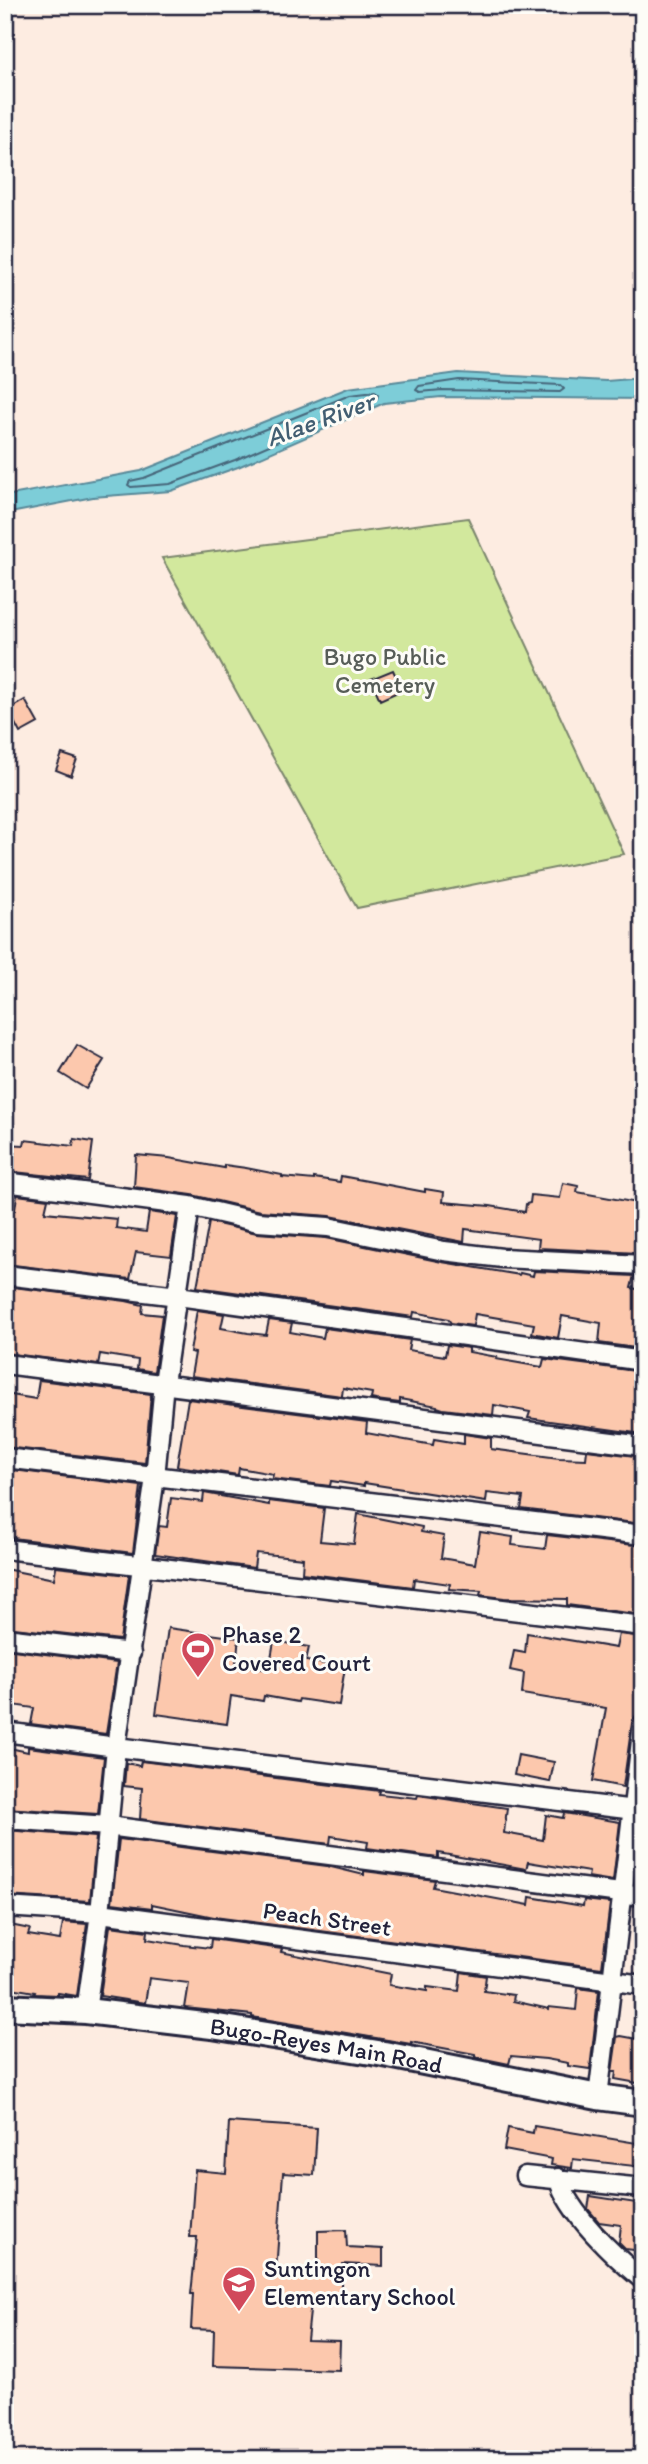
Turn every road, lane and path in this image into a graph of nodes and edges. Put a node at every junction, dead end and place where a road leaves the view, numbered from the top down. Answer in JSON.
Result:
{"nodes":[{"id":1,"x":5,"y":1182,"type":"edge"},
{"id":2,"x":190,"y":1206,"type":"junction"},
{"id":3,"x":643,"y":1265,"type":"edge"},
{"id":4,"x":5,"y":1275,"type":"edge"},
{"id":5,"x":178,"y":1296,"type":"junction"},
{"id":6,"x":643,"y":1361,"type":"edge"},
{"id":7,"x":5,"y":1364,"type":"edge"},
{"id":8,"x":164,"y":1383,"type":"junction"},
{"id":9,"x":643,"y":1446,"type":"edge"},
{"id":10,"x":5,"y":1458,"type":"edge"},
{"id":11,"x":155,"y":1477,"type":"junction"},
{"id":12,"x":643,"y":1535,"type":"edge"},
{"id":13,"x":5,"y":1549,"type":"edge"},
{"id":14,"x":142,"y":1567,"type":"junction"},
{"id":15,"x":643,"y":1626,"type":"edge"},
{"id":16,"x":5,"y":1638,"type":"edge"},
{"id":17,"x":131,"y":1653,"type":"junction"},
{"id":18,"x":643,"y":1724,"type":"edge"},
{"id":19,"x":5,"y":1732,"type":"edge"},
{"id":20,"x":116,"y":1747,"type":"junction"},
{"id":21,"x":638,"y":1810,"type":"edge"},
{"id":22,"x":5,"y":1819,"type":"edge"},
{"id":23,"x":108,"y":1826,"type":"junction"},
{"id":24,"x":622,"y":1893,"type":"junction"},
{"id":25,"x":643,"y":1896,"type":"edge"},
{"id":26,"x":5,"y":1907,"type":"edge"},
{"id":27,"x":100,"y":1913,"type":"junction"},
{"id":28,"x":613,"y":1981,"type":"junction"},
{"id":29,"x":643,"y":1985,"type":"edge"},
{"id":30,"x":5,"y":2007,"type":"edge"},
{"id":31,"x":86,"y":2011,"type":"junction"},
{"id":32,"x":598,"y":2097,"type":"junction"},
{"id":33,"x":643,"y":2103,"type":"edge"},
{"id":34,"x":525,"y":2176,"type":"dead end"},
{"id":35,"x":558,"y":2178,"type":"junction"},
{"id":36,"x":643,"y":2188,"type":"edge"},
{"id":37,"x":640,"y":2276,"type":"edge"}],
"edges":[{"from":1,"to":2,"type":"street"},
{"from":2,"to":3,"type":"street"},
{"from":2,"to":5,"type":"street"},
{"from":4,"to":5,"type":"street"},
{"from":5,"to":6,"type":"street"},
{"from":5,"to":8,"type":"street"},
{"from":7,"to":8,"type":"street"},
{"from":8,"to":9,"type":"street"},
{"from":8,"to":11,"type":"street"},
{"from":10,"to":11,"type":"street"},
{"from":11,"to":12,"type":"street"},
{"from":11,"to":14,"type":"street"},
{"from":13,"to":14,"type":"street"},
{"from":14,"to":15,"type":"street"},
{"from":14,"to":17,"type":"street"},
{"from":16,"to":17,"type":"street"},
{"from":17,"to":20,"type":"street"},
{"from":18,"to":21,"type":"street"},
{"from":19,"to":20,"type":"street"},
{"from":20,"to":21,"type":"street"},
{"from":20,"to":23,"type":"street"},
{"from":21,"to":24,"type":"street"},
{"from":22,"to":23,"type":"street"},
{"from":23,"to":24,"type":"street"},
{"from":23,"to":27,"type":"street"},
{"from":24,"to":25,"type":"street"},
{"from":24,"to":28,"type":"street"},
{"from":26,"to":27,"type":"street","name":"Peach Street"},
{"from":27,"to":28,"type":"street","name":"Peach Street"},
{"from":27,"to":31,"type":"street"},
{"from":28,"to":29,"type":"street","name":"Peach Street"},
{"from":28,"to":32,"type":"street"},
{"from":30,"to":31,"type":"street","name":"Bugo-Reyes Main Road"},
{"from":31,"to":32,"type":"street","name":"Bugo-Reyes Main Road"},
{"from":32,"to":33,"type":"street","name":"Bugo-Reyes Main Road"},
{"from":34,"to":35,"type":"street"},
{"from":35,"to":36,"type":"street"},
{"from":35,"to":37,"type":"street"}]}
